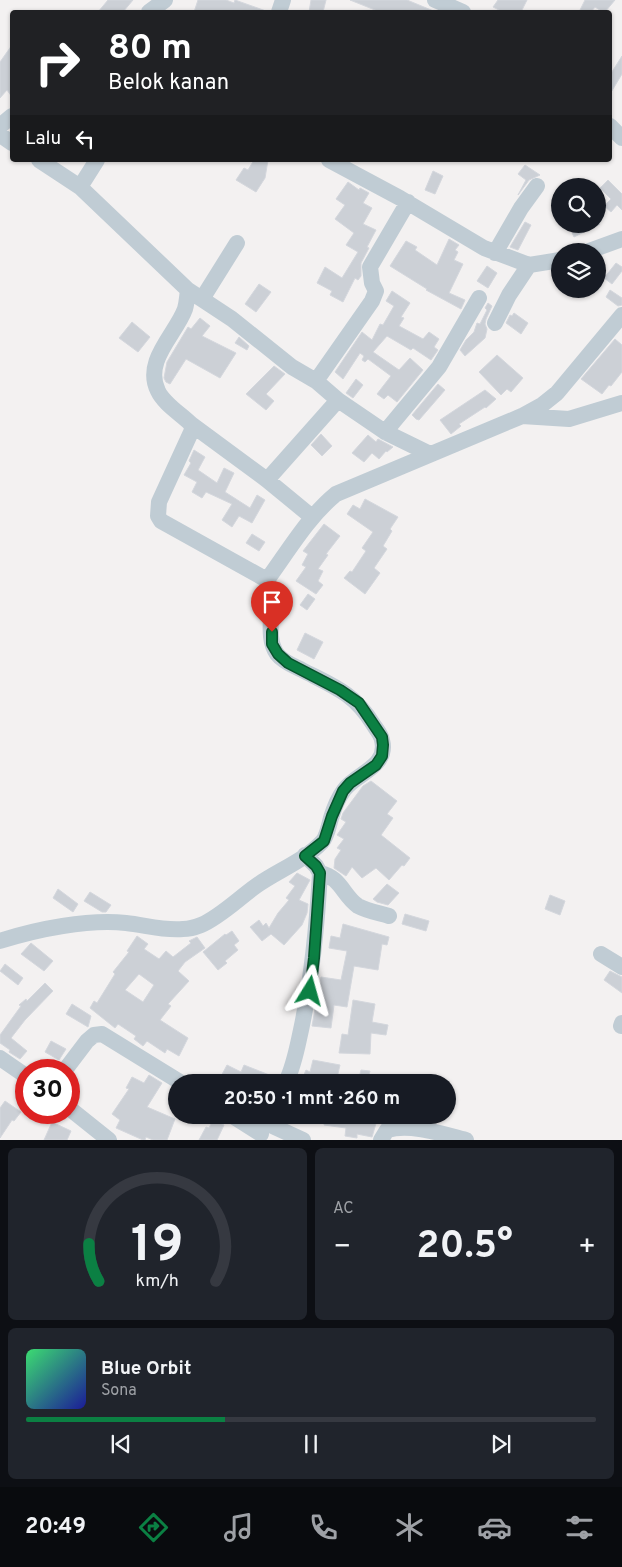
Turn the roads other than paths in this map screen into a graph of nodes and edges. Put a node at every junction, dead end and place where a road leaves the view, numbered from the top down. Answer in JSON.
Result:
{"nodes":[{"id":1,"x":435,"y":0,"type":"edge"},
{"id":2,"x":458,"y":10,"type":"edge"},
{"id":3,"x":10,"y":118,"type":"edge"},
{"id":4,"x":0,"y":126,"type":"edge"},
{"id":5,"x":612,"y":128,"type":"edge"},
{"id":6,"x":622,"y":138,"type":"edge"},
{"id":7,"x":42,"y":162,"type":"edge"},
{"id":8,"x":96,"y":162,"type":"edge"},
{"id":9,"x":333,"y":162,"type":"edge"},
{"id":10,"x":537,"y":186,"type":"dead end"},
{"id":11,"x":80,"y":187,"type":"junction"},
{"id":12,"x":408,"y":202,"type":"junction"},
{"id":13,"x":622,"y":239,"type":"edge"},
{"id":14,"x":237,"y":243,"type":"dead end"},
{"id":15,"x":606,"y":245,"type":"edge"},
{"id":16,"x":495,"y":253,"type":"junction"},
{"id":17,"x":551,"y":262,"type":"edge"},
{"id":18,"x":530,"y":265,"type":"junction"},
{"id":19,"x":188,"y":290,"type":"junction"},
{"id":20,"x":479,"y":298,"type":"dead end"},
{"id":21,"x":202,"y":299,"type":"junction"},
{"id":22,"x":621,"y":317,"type":"edge"},
{"id":23,"x":495,"y":323,"type":"dead end"},
{"id":24,"x":316,"y":381,"type":"junction"},
{"id":25,"x":338,"y":400,"type":"junction"},
{"id":26,"x":622,"y":403,"type":"edge"},
{"id":27,"x":522,"y":416,"type":"junction"},
{"id":28,"x":191,"y":424,"type":"junction"},
{"id":29,"x":385,"y":432,"type":"junction"},
{"id":30,"x":430,"y":454,"type":"junction"},
{"id":31,"x":267,"y":480,"type":"junction"},
{"id":32,"x":312,"y":518,"type":"junction"},
{"id":33,"x":267,"y":580,"type":"junction"},
{"id":34,"x":305,"y":856,"type":"junction"},
{"id":35,"x":320,"y":873,"type":"junction"},
{"id":36,"x":389,"y":916,"type":"dead end"},
{"id":37,"x":0,"y":941,"type":"edge"},
{"id":38,"x":601,"y":954,"type":"dead end"},
{"id":39,"x":622,"y":967,"type":"edge"},
{"id":40,"x":0,"y":1058,"type":"edge"},
{"id":41,"x":73,"y":1059,"type":"edge"},
{"id":42,"x":15,"y":1068,"type":"edge"},
{"id":43,"x":289,"y":1074,"type":"edge"},
{"id":44,"x":168,"y":1075,"type":"edge"},
{"id":45,"x":80,"y":1117,"type":"edge"},
{"id":46,"x":264,"y":1128,"type":"edge"},
{"id":47,"x":109,"y":1140,"type":"edge"},
{"id":48,"x":303,"y":1140,"type":"edge"},
{"id":49,"x":381,"y":1140,"type":"edge"},
{"id":50,"x":466,"y":1140,"type":"edge"}],
"edges":[{"from":1,"to":2,"type":"street"},
{"from":3,"to":4,"type":"street"},
{"from":5,"to":6,"type":"street"},
{"from":7,"to":11,"type":"street"},
{"from":8,"to":11,"type":"street"},
{"from":9,"to":12,"type":"street"},
{"from":10,"to":16,"type":"street"},
{"from":11,"to":19,"type":"street"},
{"from":12,"to":16,"type":"street"},
{"from":12,"to":24,"type":"street"},
{"from":13,"to":15,"type":"street"},
{"from":14,"to":21,"type":"street"},
{"from":16,"to":18,"type":"street"},
{"from":17,"to":18,"type":"street"},
{"from":18,"to":23,"type":"street"},
{"from":19,"to":21,"type":"street"},
{"from":19,"to":28,"type":"street"},
{"from":20,"to":29,"type":"street"},
{"from":21,"to":24,"type":"street"},
{"from":22,"to":27,"type":"street"},
{"from":24,"to":25,"type":"street"},
{"from":25,"to":29,"type":"street"},
{"from":25,"to":31,"type":"street"},
{"from":26,"to":27,"type":"street"},
{"from":27,"to":30,"type":"street"},
{"from":28,"to":31,"type":"street"},
{"from":28,"to":33,"type":"street"},
{"from":29,"to":30,"type":"street"},
{"from":30,"to":32,"type":"street"},
{"from":31,"to":32,"type":"street"},
{"from":32,"to":33,"type":"street"},
{"from":33,"to":34,"type":"street"},
{"from":34,"to":35,"type":"street"},
{"from":34,"to":37,"type":"street"},
{"from":35,"to":36,"type":"street"},
{"from":35,"to":43,"type":"street"},
{"from":38,"to":39,"type":"street"},
{"from":40,"to":42,"type":"street"},
{"from":41,"to":44,"type":"street"},
{"from":45,"to":47,"type":"street"},
{"from":46,"to":48,"type":"street"},
{"from":49,"to":50,"type":"street"}]}
